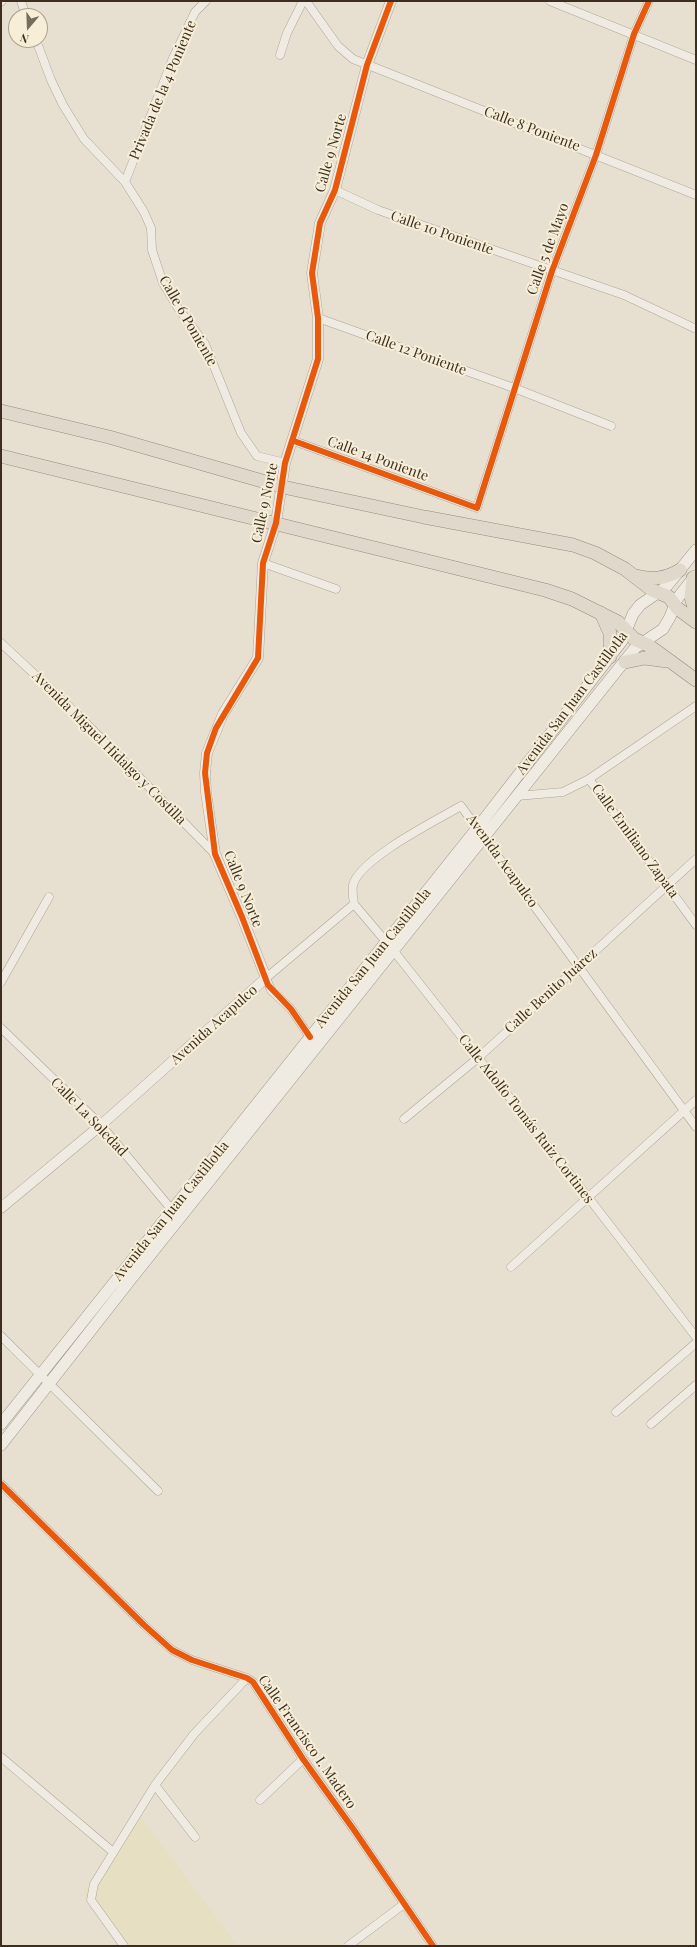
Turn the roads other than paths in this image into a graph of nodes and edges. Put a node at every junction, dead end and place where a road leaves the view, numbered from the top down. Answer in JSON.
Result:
{"nodes":[{"id":1,"x":206,"y":1,"type":"edge"},
{"id":2,"x":303,"y":1,"type":"edge"},
{"id":3,"x":306,"y":1,"type":"edge"},
{"id":4,"x":392,"y":1,"type":"edge"},
{"id":5,"x":550,"y":1,"type":"edge"},
{"id":6,"x":649,"y":1,"type":"edge"},
{"id":7,"x":634,"y":34,"type":"junction"},
{"id":8,"x":39,"y":48,"type":"edge"},
{"id":9,"x":280,"y":55,"type":"dead end"},
{"id":10,"x":696,"y":60,"type":"edge"},
{"id":11,"x":367,"y":65,"type":"junction"},
{"id":12,"x":596,"y":155,"type":"junction"},
{"id":13,"x":125,"y":182,"type":"junction"},
{"id":14,"x":335,"y":190,"type":"junction"},
{"id":15,"x":696,"y":195,"type":"edge"},
{"id":16,"x":552,"y":271,"type":"junction"},
{"id":17,"x":318,"y":318,"type":"junction"},
{"id":18,"x":696,"y":329,"type":"edge"},
{"id":19,"x":514,"y":388,"type":"junction"},
{"id":20,"x":1,"y":411,"type":"edge"},
{"id":21,"x":611,"y":426,"type":"dead end"},
{"id":22,"x":294,"y":441,"type":"junction"},
{"id":23,"x":1,"y":456,"type":"edge"},
{"id":24,"x":285,"y":463,"type":"junction"},
{"id":25,"x":283,"y":487,"type":"junction"},
{"id":26,"x":477,"y":508,"type":"joint"},
{"id":27,"x":276,"y":523,"type":"junction"},
{"id":28,"x":696,"y":550,"type":"edge"},
{"id":29,"x":263,"y":562,"type":"junction"},
{"id":30,"x":680,"y":570,"type":"junction"},
{"id":31,"x":636,"y":576,"type":"junction"},
{"id":32,"x":694,"y":576,"type":"edge"},
{"id":33,"x":336,"y":589,"type":"dead end"},
{"id":34,"x":658,"y":593,"type":"junction"},
{"id":35,"x":674,"y":605,"type":"junction"},
{"id":36,"x":601,"y":613,"type":"junction"},
{"id":37,"x":696,"y":614,"type":"edge"},
{"id":38,"x":696,"y":622,"type":"edge"},
{"id":39,"x":628,"y":631,"type":"junction"},
{"id":40,"x":642,"y":642,"type":"junction"},
{"id":41,"x":1,"y":643,"type":"edge"},
{"id":42,"x":610,"y":657,"type":"junction"},
{"id":43,"x":625,"y":662,"type":"junction"},
{"id":44,"x":681,"y":669,"type":"junction"},
{"id":45,"x":696,"y":680,"type":"edge"},
{"id":46,"x":696,"y":706,"type":"edge"},
{"id":47,"x":589,"y":779,"type":"junction"},
{"id":48,"x":517,"y":796,"type":"junction"},
{"id":49,"x":478,"y":826,"type":"junction"},
{"id":50,"x":485,"y":837,"type":"junction"},
{"id":51,"x":215,"y":854,"type":"junction"},
{"id":52,"x":696,"y":859,"type":"edge"},
{"id":53,"x":668,"y":886,"type":"junction"},
{"id":54,"x":49,"y":897,"type":"dead end"},
{"id":55,"x":354,"y":904,"type":"junction"},
{"id":56,"x":696,"y":925,"type":"edge"},
{"id":57,"x":389,"y":946,"type":"junction"},
{"id":58,"x":578,"y":966,"type":"junction"},
{"id":59,"x":266,"y":978,"type":"junction"},
{"id":60,"x":1,"y":982,"type":"edge"},
{"id":61,"x":1,"y":1028,"type":"edge"},
{"id":62,"x":310,"y":1036,"type":"junction"},
{"id":63,"x":478,"y":1058,"type":"junction"},
{"id":64,"x":696,"y":1100,"type":"edge"},
{"id":65,"x":684,"y":1111,"type":"junction"},
{"id":66,"x":404,"y":1120,"type":"dead end"},
{"id":67,"x":101,"y":1125,"type":"junction"},
{"id":68,"x":696,"y":1127,"type":"edge"},
{"id":69,"x":588,"y":1197,"type":"junction"},
{"id":70,"x":1,"y":1208,"type":"edge"},
{"id":71,"x":172,"y":1210,"type":"junction"},
{"id":72,"x":511,"y":1267,"type":"dead end"},
{"id":73,"x":1,"y":1336,"type":"edge"},
{"id":74,"x":696,"y":1337,"type":"edge"},
{"id":75,"x":696,"y":1343,"type":"edge"},
{"id":76,"x":40,"y":1374,"type":"junction"},
{"id":77,"x":49,"y":1384,"type":"junction"},
{"id":78,"x":696,"y":1385,"type":"edge"},
{"id":79,"x":616,"y":1412,"type":"dead end"},
{"id":80,"x":1,"y":1424,"type":"edge"},
{"id":81,"x":651,"y":1424,"type":"dead end"},
{"id":82,"x":1,"y":1446,"type":"edge"},
{"id":83,"x":1,"y":1484,"type":"edge"},
{"id":84,"x":158,"y":1491,"type":"dead end"},
{"id":85,"x":248,"y":1678,"type":"junction"},
{"id":86,"x":1,"y":1757,"type":"edge"},
{"id":87,"x":302,"y":1759,"type":"junction"},
{"id":88,"x":155,"y":1785,"type":"junction"},
{"id":89,"x":260,"y":1800,"type":"dead end"},
{"id":90,"x":195,"y":1837,"type":"dead end"},
{"id":91,"x":113,"y":1852,"type":"junction"},
{"id":92,"x":404,"y":1904,"type":"junction"},
{"id":93,"x":124,"y":1946,"type":"edge"},
{"id":94,"x":348,"y":1946,"type":"edge"},
{"id":95,"x":433,"y":1946,"type":"edge"}],
"edges":[{"from":1,"to":13,"type":"street","name":"Privada de la 4 Poniente"},
{"from":2,"to":9,"type":"street"},
{"from":3,"to":11,"type":"street","name":"Calle 8 Poniente"},
{"from":4,"to":11,"type":"street","name":"Calle 9 Norte"},
{"from":5,"to":7,"type":"street"},
{"from":6,"to":7,"type":"street","name":"Calle 5 de Mayo"},
{"from":7,"to":10,"type":"street"},
{"from":7,"to":12,"type":"street","name":"Calle 5 de Mayo"},
{"from":8,"to":13,"type":"street","name":"Calle 6 Poniente"},
{"from":11,"to":12,"type":"street","name":"Calle 8 Poniente"},
{"from":11,"to":14,"type":"street","name":"Calle 9 Norte"},
{"from":12,"to":15,"type":"street","name":"Calle 8 Poniente"},
{"from":12,"to":16,"type":"street","name":"Calle 5 de Mayo"},
{"from":13,"to":24,"type":"street","name":"Calle 6 Poniente"},
{"from":14,"to":16,"type":"street","name":"Calle 10 Poniente"},
{"from":14,"to":17,"type":"street","name":"Calle 9 Norte"},
{"from":16,"to":18,"type":"street","name":"Calle 10 Poniente"},
{"from":16,"to":19,"type":"street","name":"Calle 5 de Mayo"},
{"from":17,"to":19,"type":"street","name":"Calle 12 Poniente"},
{"from":17,"to":22,"type":"street","name":"Calle 9 Norte"},
{"from":19,"to":21,"type":"street","name":"Calle 12 Poniente"},
{"from":19,"to":26,"type":"street","name":"Calle 5 de Mayo"},
{"from":20,"to":25,"type":"highway"},
{"from":22,"to":24,"type":"street","name":"Calle 9 Norte"},
{"from":22,"to":26,"type":"street","name":"Calle 14 Poniente"},
{"from":23,"to":27,"type":"highway"},
{"from":24,"to":25,"type":"street","name":"Calle 9 Norte"},
{"from":25,"to":27,"type":"street","name":"Calle 9 Norte"},
{"from":25,"to":31,"type":"highway"},
{"from":27,"to":29,"type":"street","name":"Calle 9 Norte"},
{"from":27,"to":36,"type":"highway"},
{"from":28,"to":30,"type":"main road","name":"Avenida San Juan Castillotla"},
{"from":29,"to":33,"type":"street"},
{"from":29,"to":51,"type":"street","name":"Calle 9 Norte"},
{"from":30,"to":31,"type":"highway"},
{"from":30,"to":34,"type":"main road","name":"Avenida San Juan Castillotla"},
{"from":31,"to":34,"type":"highway"},
{"from":32,"to":35,"type":"main road","name":"Avenida San Juan Castillotla"},
{"from":32,"to":37,"type":"highway"},
{"from":34,"to":35,"type":"highway"},
{"from":34,"to":39,"type":"main road","name":"Avenida San Juan Castillotla"},
{"from":35,"to":38,"type":"highway"},
{"from":35,"to":40,"type":"main road","name":"Avenida San Juan Castillotla"},
{"from":36,"to":39,"type":"highway"},
{"from":36,"to":42,"type":"highway"},
{"from":39,"to":40,"type":"highway"},
{"from":39,"to":42,"type":"main road","name":"Avenida San Juan Castillotla"},
{"from":40,"to":43,"type":"main road","name":"Avenida San Juan Castillotla"},
{"from":40,"to":44,"type":"highway"},
{"from":41,"to":51,"type":"street","name":"Avenida Miguel Hidalgo y Costilla"},
{"from":42,"to":49,"type":"main road","name":"Avenida San Juan Castillotla"},
{"from":43,"to":44,"type":"highway"},
{"from":43,"to":48,"type":"main road","name":"Avenida San Juan Castillotla"},
{"from":44,"to":45,"type":"highway"},
{"from":46,"to":47,"type":"street"},
{"from":47,"to":48,"type":"street","name":"Calle Emiliano Zapata"},
{"from":47,"to":53,"type":"street","name":"Calle Emiliano Zapata"},
{"from":48,"to":50,"type":"main road","name":"Avenida San Juan Castillotla"},
{"from":49,"to":50,"type":"street","name":"Avenida Acapulco"},
{"from":49,"to":55,"type":"street","name":"Avenida Acapulco"},
{"from":49,"to":57,"type":"main road","name":"Avenida San Juan Castillotla"},
{"from":50,"to":57,"type":"main road","name":"Avenida San Juan Castillotla"},
{"from":50,"to":58,"type":"street","name":"Avenida Acapulco"},
{"from":51,"to":59,"type":"street","name":"Calle 9 Norte"},
{"from":52,"to":53,"type":"street","name":"Calle Benito Juárez"},
{"from":53,"to":56,"type":"street","name":"Calle Emiliano Zapata"},
{"from":53,"to":58,"type":"street","name":"Calle Benito Juárez"},
{"from":54,"to":60,"type":"street"},
{"from":55,"to":57,"type":"street","name":"Calle Adolfo Tomás Ruiz Cortines"},
{"from":55,"to":59,"type":"street","name":"Avenida Acapulco"},
{"from":57,"to":62,"type":"main road","name":"Avenida San Juan Castillotla"},
{"from":57,"to":63,"type":"street","name":"Calle Adolfo Tomás Ruiz Cortines"},
{"from":57,"to":77,"type":"main road","name":"Avenida San Juan Castillotla"},
{"from":58,"to":63,"type":"street","name":"Calle Benito Juárez"},
{"from":58,"to":65,"type":"street","name":"Avenida Acapulco"},
{"from":59,"to":62,"type":"street"},
{"from":59,"to":67,"type":"street","name":"Avenida Acapulco"},
{"from":61,"to":67,"type":"street","name":"Calle La Soledad"},
{"from":62,"to":71,"type":"main road","name":"Avenida San Juan Castillotla"},
{"from":63,"to":66,"type":"street","name":"Calle Benito Juárez"},
{"from":63,"to":69,"type":"street","name":"Calle Adolfo Tomás Ruiz Cortines"},
{"from":64,"to":65,"type":"street"},
{"from":65,"to":68,"type":"street","name":"Avenida Acapulco"},
{"from":65,"to":69,"type":"street"},
{"from":67,"to":70,"type":"street","name":"Avenida Acapulco"},
{"from":67,"to":71,"type":"street","name":"Calle La Soledad"},
{"from":69,"to":72,"type":"street"},
{"from":69,"to":74,"type":"street","name":"Calle Adolfo Tomás Ruiz Cortines"},
{"from":71,"to":76,"type":"main road","name":"Avenida San Juan Castillotla"},
{"from":73,"to":76,"type":"street"},
{"from":75,"to":79,"type":"street"},
{"from":76,"to":77,"type":"street"},
{"from":76,"to":80,"type":"main road","name":"Avenida San Juan Castillotla"},
{"from":77,"to":82,"type":"main road","name":"Avenida San Juan Castillotla"},
{"from":77,"to":84,"type":"street"},
{"from":78,"to":81,"type":"street"},
{"from":83,"to":85,"type":"street","name":"Calle Francisco I. Madero"},
{"from":85,"to":87,"type":"street","name":"Calle Francisco I. Madero"},
{"from":85,"to":88,"type":"street"},
{"from":86,"to":91,"type":"street"},
{"from":87,"to":89,"type":"street"},
{"from":87,"to":92,"type":"street","name":"Calle Francisco I. Madero"},
{"from":88,"to":90,"type":"street"},
{"from":88,"to":91,"type":"street"},
{"from":91,"to":93,"type":"street"},
{"from":92,"to":94,"type":"street"},
{"from":92,"to":95,"type":"street","name":"Calle Francisco I. Madero"}]}
